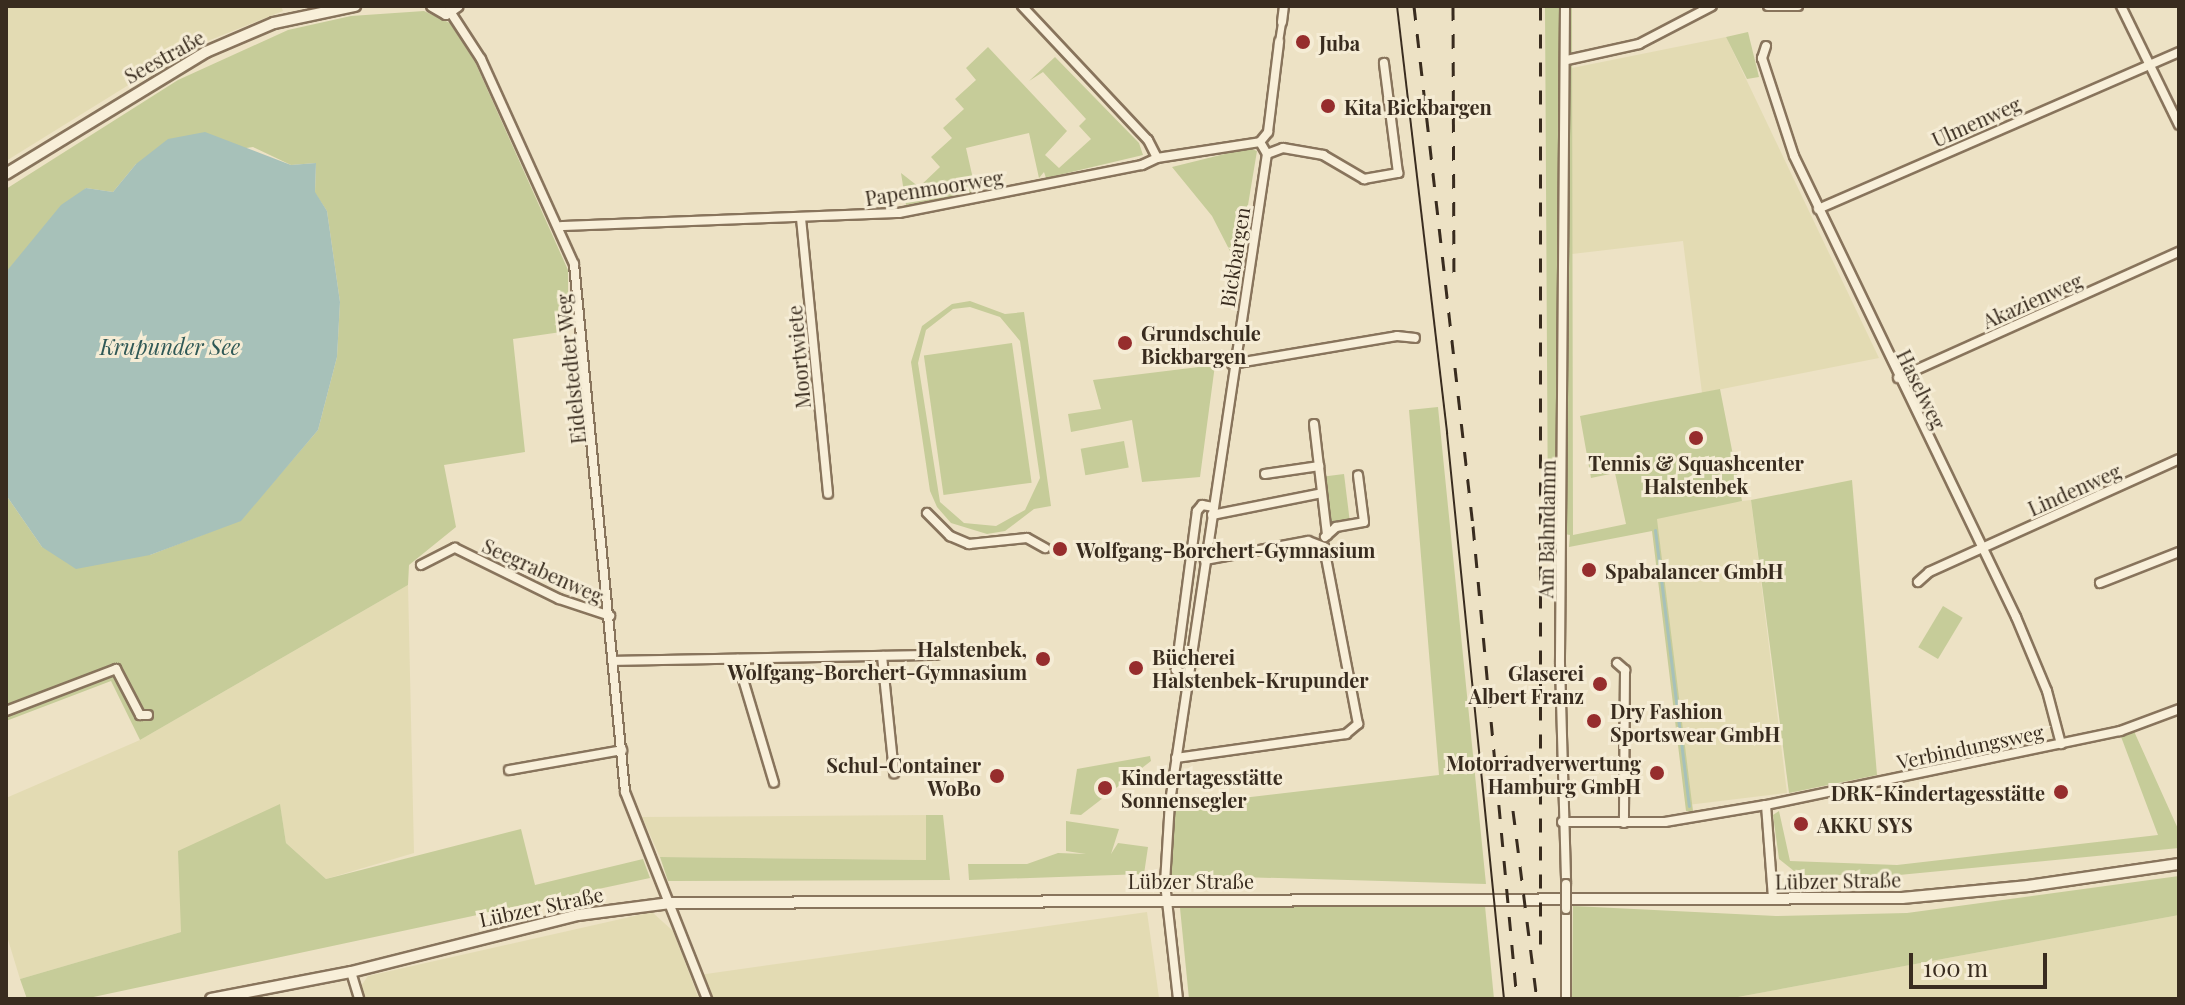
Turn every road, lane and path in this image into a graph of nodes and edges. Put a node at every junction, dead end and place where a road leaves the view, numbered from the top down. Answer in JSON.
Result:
{"nodes":[{"id":1,"x":355,"y":6,"type":"edge"},
{"id":2,"x":432,"y":6,"type":"edge"},
{"id":3,"x":1022,"y":6,"type":"edge"},
{"id":4,"x":1284,"y":6,"type":"edge"},
{"id":5,"x":1565,"y":6,"type":"edge"},
{"id":6,"x":1712,"y":6,"type":"edge"},
{"id":7,"x":1768,"y":6,"type":"edge"},
{"id":8,"x":1798,"y":6,"type":"edge"},
{"id":9,"x":2121,"y":6,"type":"edge"},
{"id":10,"x":455,"y":9,"type":"edge"},
{"id":11,"x":1282,"y":22,"type":"joint"},
{"id":12,"x":1279,"y":42,"type":"joint"},
{"id":13,"x":1766,"y":46,"type":"dead end"},
{"id":14,"x":2179,"y":52,"type":"edge"},
{"id":15,"x":1567,"y":60,"type":"junction"},
{"id":16,"x":1384,"y":63,"type":"dead end"},
{"id":17,"x":2148,"y":63,"type":"junction"},
{"id":18,"x":2179,"y":125,"type":"edge"},
{"id":19,"x":1260,"y":142,"type":"junction"},
{"id":20,"x":1267,"y":154,"type":"junction"},
{"id":21,"x":1157,"y":158,"type":"junction"},
{"id":22,"x":6,"y":174,"type":"edge"},
{"id":23,"x":1818,"y":209,"type":"junction"},
{"id":24,"x":801,"y":218,"type":"junction"},
{"id":25,"x":561,"y":226,"type":"junction"},
{"id":26,"x":2179,"y":252,"type":"edge"},
{"id":27,"x":1415,"y":338,"type":"dead end"},
{"id":28,"x":1232,"y":364,"type":"junction"},
{"id":29,"x":1898,"y":378,"type":"junction"},
{"id":30,"x":1314,"y":424,"type":"dead end"},
{"id":31,"x":2179,"y":459,"type":"edge"},
{"id":32,"x":1319,"y":466,"type":"junction"},
{"id":33,"x":1265,"y":474,"type":"dead end"},
{"id":34,"x":1358,"y":475,"type":"dead end"},
{"id":35,"x":1322,"y":493,"type":"junction"},
{"id":36,"x":828,"y":494,"type":"dead end"},
{"id":37,"x":1213,"y":511,"type":"junction"},
{"id":38,"x":927,"y":513,"type":"dead end"},
{"id":39,"x":1327,"y":535,"type":"junction"},
{"id":40,"x":1320,"y":543,"type":"junction"},
{"id":41,"x":1045,"y":548,"type":"dead end"},
{"id":42,"x":1982,"y":548,"type":"junction"},
{"id":43,"x":2179,"y":552,"type":"edge"},
{"id":44,"x":1205,"y":560,"type":"junction"},
{"id":45,"x":421,"y":565,"type":"dead end"},
{"id":46,"x":1918,"y":582,"type":"dead end"},
{"id":47,"x":2100,"y":583,"type":"dead end"},
{"id":48,"x":610,"y":616,"type":"junction"},
{"id":49,"x":936,"y":655,"type":"dead end"},
{"id":50,"x":882,"y":656,"type":"junction"},
{"id":51,"x":737,"y":659,"type":"junction"},
{"id":52,"x":613,"y":661,"type":"junction"},
{"id":53,"x":1617,"y":663,"type":"dead end"},
{"id":54,"x":1187,"y":676,"type":"junction"},
{"id":55,"x":2179,"y":709,"type":"edge"},
{"id":56,"x":6,"y":711,"type":"edge"},
{"id":57,"x":148,"y":715,"type":"dead end"},
{"id":58,"x":2061,"y":744,"type":"junction"},
{"id":59,"x":622,"y":750,"type":"junction"},
{"id":60,"x":1176,"y":758,"type":"junction"},
{"id":61,"x":509,"y":770,"type":"dead end"},
{"id":62,"x":894,"y":773,"type":"dead end"},
{"id":63,"x":774,"y":783,"type":"dead end"},
{"id":64,"x":1766,"y":805,"type":"junction"},
{"id":65,"x":1562,"y":822,"type":"junction"},
{"id":66,"x":1624,"y":823,"type":"junction"},
{"id":67,"x":2179,"y":864,"type":"edge"},
{"id":68,"x":1167,"y":898,"type":"junction"},
{"id":69,"x":1773,"y":899,"type":"junction"},
{"id":70,"x":670,"y":903,"type":"junction"},
{"id":71,"x":351,"y":972,"type":"junction"},
{"id":72,"x":211,"y":999,"type":"edge"},
{"id":73,"x":359,"y":999,"type":"edge"},
{"id":74,"x":707,"y":999,"type":"edge"},
{"id":75,"x":1178,"y":999,"type":"edge"},
{"id":76,"x":1566,"y":999,"type":"edge"}],
"edges":[{"from":1,"to":22,"type":"street","name":"Seestraße"},
{"from":2,"to":10,"type":"street"},
{"from":3,"to":21,"type":"street"},
{"from":4,"to":11,"type":"street"},
{"from":5,"to":15,"type":"street","name":"Am Bahndamm"},
{"from":6,"to":15,"type":"street"},
{"from":7,"to":8,"type":"street"},
{"from":9,"to":17,"type":"street"},
{"from":10,"to":25,"type":"street","name":"Eidelstedter Weg"},
{"from":11,"to":12,"type":"street"},
{"from":12,"to":19,"type":"street"},
{"from":13,"to":23,"type":"street","name":"Haselweg"},
{"from":14,"to":17,"type":"street","name":"Ulmenweg"},
{"from":15,"to":65,"type":"street","name":"Am Bahndamm"},
{"from":16,"to":20,"type":"street"},
{"from":17,"to":18,"type":"street"},
{"from":17,"to":23,"type":"street","name":"Ulmenweg"},
{"from":19,"to":20,"type":"street"},
{"from":19,"to":21,"type":"street","name":"Papenmoorweg"},
{"from":20,"to":28,"type":"street","name":"Bickbargen"},
{"from":21,"to":24,"type":"street","name":"Papenmoorweg"},
{"from":23,"to":29,"type":"street","name":"Haselweg"},
{"from":24,"to":25,"type":"street","name":"Papenmoorweg"},
{"from":24,"to":36,"type":"street","name":"Moortwiete"},
{"from":25,"to":48,"type":"street","name":"Eidelstedter Weg"},
{"from":26,"to":29,"type":"street","name":"Akazienweg"},
{"from":27,"to":28,"type":"street"},
{"from":28,"to":37,"type":"street","name":"Bickbargen"},
{"from":29,"to":42,"type":"street","name":"Haselweg"},
{"from":30,"to":32,"type":"street"},
{"from":31,"to":42,"type":"street","name":"Lindenweg"},
{"from":32,"to":33,"type":"street"},
{"from":32,"to":35,"type":"street"},
{"from":34,"to":39,"type":"street"},
{"from":35,"to":37,"type":"street"},
{"from":35,"to":39,"type":"street"},
{"from":37,"to":44,"type":"street","name":"Bickbargen"},
{"from":37,"to":54,"type":"street","name":"Bickbargen"},
{"from":38,"to":41,"type":"street"},
{"from":39,"to":40,"type":"street"},
{"from":40,"to":44,"type":"street"},
{"from":40,"to":60,"type":"street"},
{"from":42,"to":46,"type":"street","name":"Lindenweg"},
{"from":42,"to":58,"type":"street","name":"Haselweg"},
{"from":43,"to":47,"type":"street"},
{"from":44,"to":54,"type":"street","name":"Bickbargen"},
{"from":45,"to":48,"type":"street","name":"Seegrabenweg"},
{"from":48,"to":52,"type":"street","name":"Eidelstedter Weg"},
{"from":49,"to":50,"type":"street"},
{"from":50,"to":51,"type":"street"},
{"from":50,"to":62,"type":"street"},
{"from":51,"to":52,"type":"street"},
{"from":51,"to":63,"type":"street"},
{"from":52,"to":59,"type":"street","name":"Eidelstedter Weg"},
{"from":53,"to":66,"type":"street"},
{"from":54,"to":60,"type":"street","name":"Bickbargen"},
{"from":55,"to":58,"type":"street","name":"Verbindungsweg"},
{"from":56,"to":57,"type":"street"},
{"from":58,"to":64,"type":"street","name":"Verbindungsweg"},
{"from":59,"to":61,"type":"street"},
{"from":59,"to":70,"type":"street","name":"Eidelstedter Weg"},
{"from":60,"to":68,"type":"street","name":"Bickbargen"},
{"from":64,"to":66,"type":"street","name":"Verbindungsweg"},
{"from":64,"to":69,"type":"street"},
{"from":65,"to":66,"type":"street","name":"Verbindungsweg"},
{"from":65,"to":76,"type":"street","name":"Am Bahndamm","bridge":true},
{"from":67,"to":69,"type":"street","name":"Lübzer Straße"},
{"from":68,"to":69,"type":"street","name":"Lübzer Straße"},
{"from":68,"to":70,"type":"street","name":"Lübzer Straße"},
{"from":68,"to":75,"type":"street","name":"Bickbargen"},
{"from":70,"to":71,"type":"street","name":"Lübzer Straße"},
{"from":70,"to":74,"type":"street","name":"Eidelstedter Weg"},
{"from":71,"to":72,"type":"street","name":"Lübzer Straße"},
{"from":71,"to":73,"type":"street"}]}
